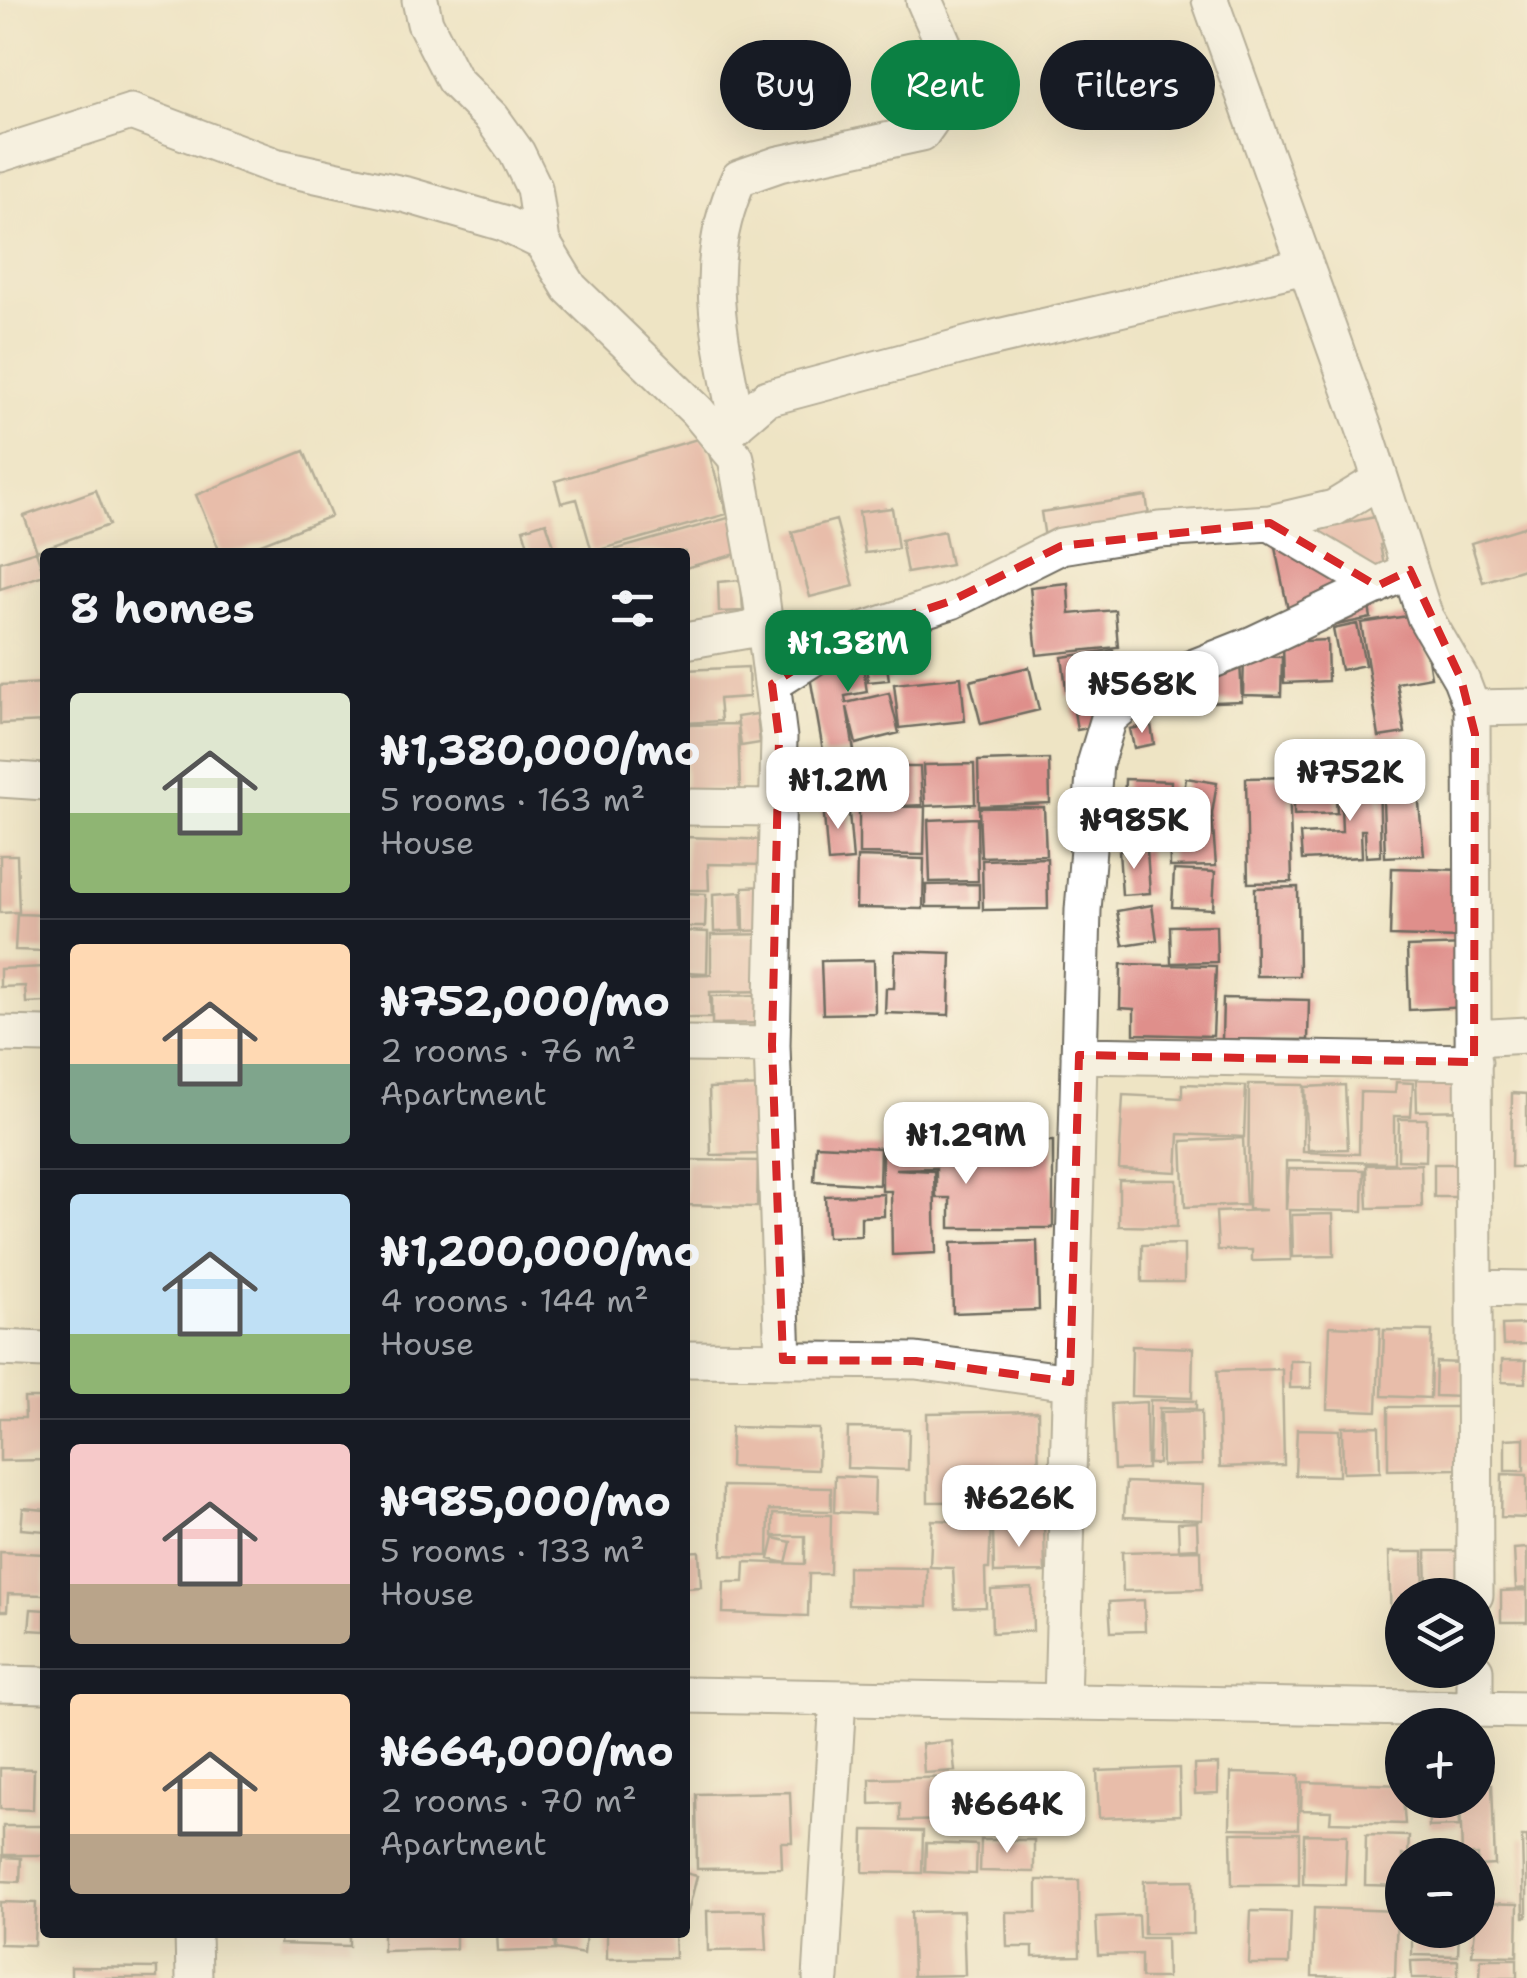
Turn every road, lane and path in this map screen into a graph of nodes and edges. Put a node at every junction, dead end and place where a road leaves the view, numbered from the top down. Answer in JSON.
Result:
{"nodes":[{"id":1,"x":420,"y":0,"type":"edge"},
{"id":2,"x":924,"y":0,"type":"edge"},
{"id":3,"x":1210,"y":0,"type":"edge"},
{"id":4,"x":0,"y":154,"type":"edge"},
{"id":5,"x":542,"y":242,"type":"junction"},
{"id":6,"x":1306,"y":266,"type":"junction"},
{"id":7,"x":729,"y":430,"type":"junction"},
{"id":8,"x":1380,"y":480,"type":"junction"},
{"id":9,"x":1270,"y":523,"type":"junction"},
{"id":10,"x":1410,"y":570,"type":"junction"},
{"id":11,"x":1377,"y":586,"type":"junction"},
{"id":12,"x":765,"y":627,"type":"junction"},
{"id":13,"x":690,"y":640,"type":"edge"},
{"id":14,"x":772,"y":684,"type":"junction"},
{"id":15,"x":1527,"y":706,"type":"edge"},
{"id":16,"x":1472,"y":708,"type":"junction"},
{"id":17,"x":0,"y":778,"type":"edge"},
{"id":18,"x":40,"y":782,"type":"edge"},
{"id":19,"x":690,"y":806,"type":"edge"},
{"id":20,"x":777,"y":808,"type":"junction"},
{"id":21,"x":0,"y":1034,"type":"edge"},
{"id":22,"x":40,"y":1035,"type":"edge"},
{"id":23,"x":1527,"y":1036,"type":"edge"},
{"id":24,"x":690,"y":1044,"type":"edge"},
{"id":25,"x":772,"y":1045,"type":"junction"},
{"id":26,"x":1474,"y":1050,"type":"junction"},
{"id":27,"x":1079,"y":1055,"type":"junction"},
{"id":28,"x":1474,"y":1288,"type":"junction"},
{"id":29,"x":1527,"y":1289,"type":"edge"},
{"id":30,"x":0,"y":1348,"type":"edge"},
{"id":31,"x":40,"y":1350,"type":"edge"},
{"id":32,"x":690,"y":1359,"type":"edge"},
{"id":33,"x":783,"y":1360,"type":"junction"},
{"id":34,"x":1070,"y":1382,"type":"junction"},
{"id":35,"x":1475,"y":1578,"type":"edge"},
{"id":36,"x":0,"y":1684,"type":"edge"},
{"id":37,"x":40,"y":1685,"type":"edge"},
{"id":38,"x":690,"y":1696,"type":"edge"},
{"id":39,"x":838,"y":1698,"type":"junction"},
{"id":40,"x":1062,"y":1702,"type":"junction"},
{"id":41,"x":1416,"y":1708,"type":"edge"},
{"id":42,"x":1495,"y":1709,"type":"edge"},
{"id":43,"x":1527,"y":1710,"type":"edge"},
{"id":44,"x":193,"y":1938,"type":"edge"},
{"id":45,"x":194,"y":1978,"type":"edge"},
{"id":46,"x":821,"y":1978,"type":"edge"}],
"edges":[{"from":1,"to":5,"type":"street"},
{"from":2,"to":7,"type":"street"},
{"from":3,"to":6,"type":"street"},
{"from":4,"to":5,"type":"street"},
{"from":5,"to":7,"type":"street"},
{"from":6,"to":7,"type":"street"},
{"from":6,"to":8,"type":"street"},
{"from":7,"to":12,"type":"street"},
{"from":8,"to":9,"type":"street"},
{"from":8,"to":10,"type":"street"},
{"from":9,"to":11,"type":"street"},
{"from":9,"to":14,"type":"street"},
{"from":10,"to":11,"type":"street"},
{"from":10,"to":16,"type":"street"},
{"from":11,"to":27,"type":"street"},
{"from":12,"to":13,"type":"street"},
{"from":12,"to":14,"type":"street"},
{"from":14,"to":20,"type":"street"},
{"from":15,"to":16,"type":"street"},
{"from":16,"to":26,"type":"street"},
{"from":17,"to":18,"type":"street"},
{"from":19,"to":20,"type":"street"},
{"from":20,"to":25,"type":"street"},
{"from":21,"to":22,"type":"street"},
{"from":23,"to":26,"type":"street"},
{"from":24,"to":25,"type":"street"},
{"from":25,"to":33,"type":"street"},
{"from":26,"to":27,"type":"street"},
{"from":26,"to":28,"type":"street"},
{"from":27,"to":34,"type":"street"},
{"from":28,"to":29,"type":"street"},
{"from":28,"to":35,"type":"street"},
{"from":30,"to":31,"type":"street"},
{"from":32,"to":33,"type":"street"},
{"from":33,"to":34,"type":"street"},
{"from":34,"to":40,"type":"street"},
{"from":36,"to":37,"type":"street"},
{"from":38,"to":39,"type":"street"},
{"from":39,"to":40,"type":"street"},
{"from":39,"to":46,"type":"street"},
{"from":40,"to":41,"type":"street"},
{"from":42,"to":43,"type":"street"},
{"from":44,"to":45,"type":"street"}]}
